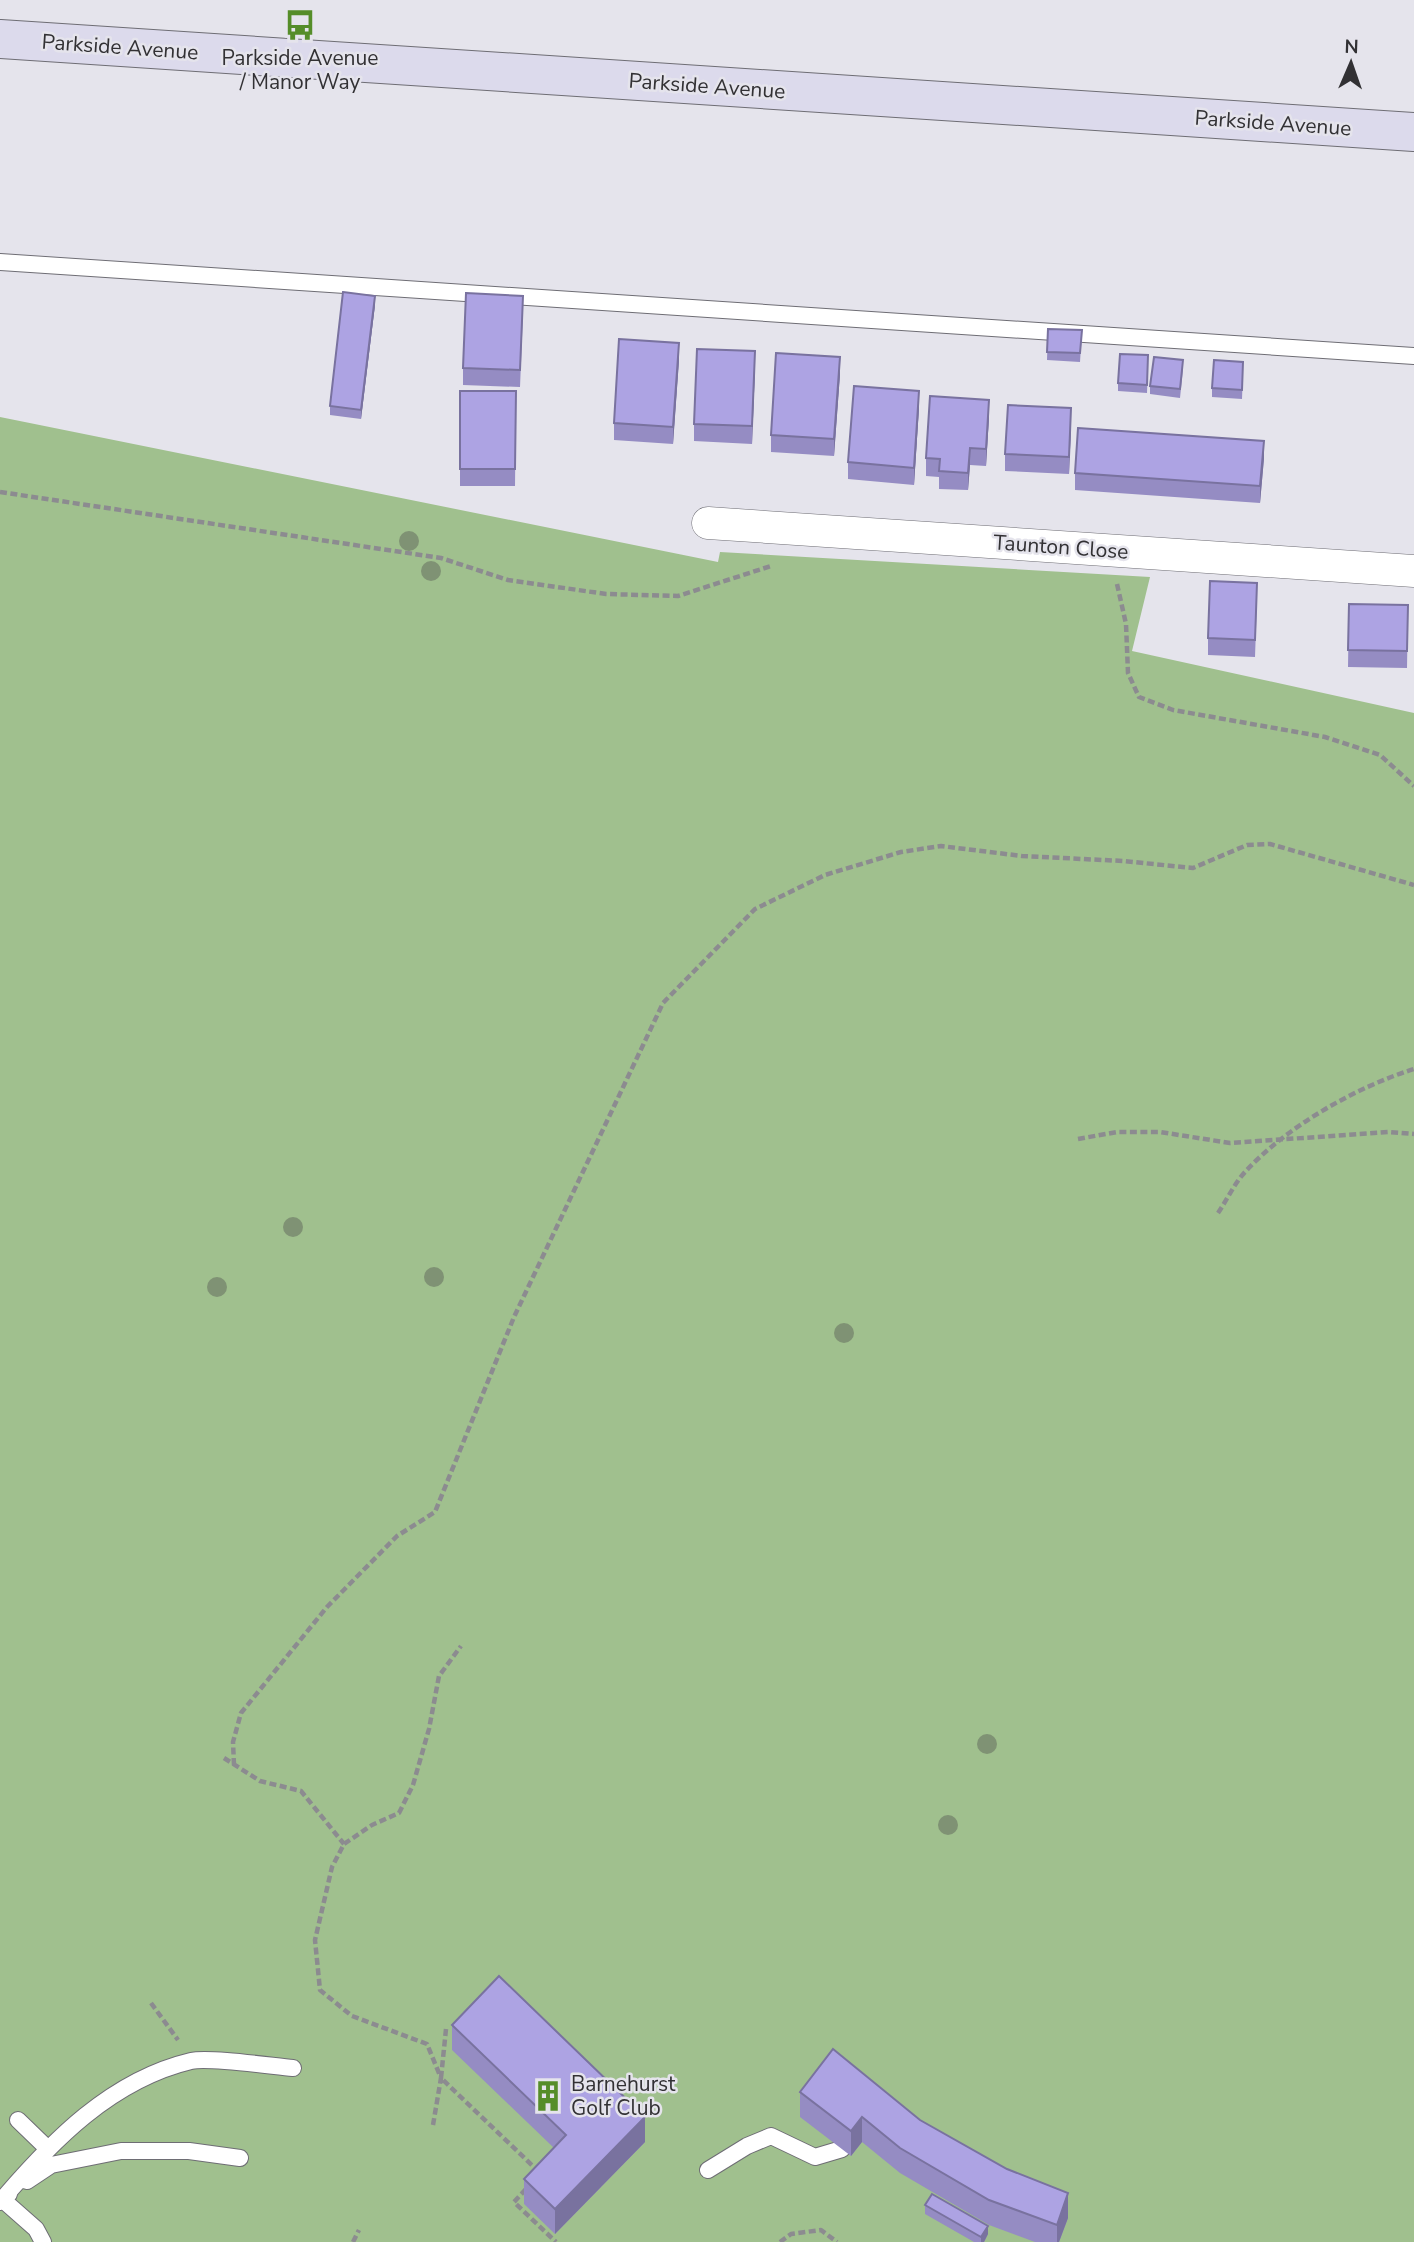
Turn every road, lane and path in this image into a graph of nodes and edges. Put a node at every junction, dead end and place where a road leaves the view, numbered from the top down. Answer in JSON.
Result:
{"nodes":[{"id":1,"x":0,"y":39,"type":"edge"},
{"id":2,"x":1414,"y":132,"type":"edge"},
{"id":3,"x":0,"y":262,"type":"edge"},
{"id":4,"x":1414,"y":356,"type":"edge"},
{"id":5,"x":0,"y":492,"type":"edge"},
{"id":6,"x":708,"y":523,"type":"dead end"},
{"id":7,"x":771,"y":566,"type":"dead end"},
{"id":8,"x":1414,"y":571,"type":"edge"},
{"id":9,"x":1117,"y":583,"type":"dead end"},
{"id":10,"x":1414,"y":786,"type":"edge"},
{"id":11,"x":1414,"y":885,"type":"edge"},
{"id":12,"x":1414,"y":1069,"type":"edge"},
{"id":13,"x":1414,"y":1134,"type":"edge"},
{"id":14,"x":1279,"y":1138,"type":"junction"},
{"id":15,"x":1078,"y":1139,"type":"dead end"},
{"id":16,"x":1218,"y":1213,"type":"dead end"},
{"id":17,"x":461,"y":1646,"type":"dead end"},
{"id":18,"x":223,"y":1758,"type":"dead end"},
{"id":19,"x":234,"y":1765,"type":"junction"},
{"id":20,"x":344,"y":1844,"type":"junction"},
{"id":21,"x":151,"y":2003,"type":"dead end"},
{"id":22,"x":446,"y":2029,"type":"dead end"},
{"id":23,"x":193,"y":2060,"type":"junction"},
{"id":24,"x":293,"y":2068,"type":"dead end"},
{"id":25,"x":441,"y":2078,"type":"junction"},
{"id":26,"x":18,"y":2120,"type":"dead end"},
{"id":27,"x":433,"y":2125,"type":"dead end"},
{"id":28,"x":48,"y":2148,"type":"junction"},
{"id":29,"x":842,"y":2149,"type":"edge"},
{"id":30,"x":240,"y":2158,"type":"dead end"},
{"id":31,"x":708,"y":2170,"type":"dead end"},
{"id":32,"x":541,"y":2174,"type":"edge"},
{"id":33,"x":532,"y":2183,"type":"edge"},
{"id":34,"x":1,"y":2200,"type":"edge"},
{"id":35,"x":359,"y":2230,"type":"dead end"},
{"id":36,"x":43,"y":2242,"type":"edge"},
{"id":37,"x":354,"y":2242,"type":"edge"},
{"id":38,"x":556,"y":2242,"type":"edge"},
{"id":39,"x":780,"y":2242,"type":"edge"},
{"id":40,"x":837,"y":2242,"type":"edge"}],
"edges":[{"from":1,"to":2,"type":"street","name":"Parkside Avenue"},
{"from":3,"to":4,"type":"lane"},
{"from":5,"to":7,"type":"path"},
{"from":6,"to":8,"type":"street","name":"Taunton Close"},
{"from":9,"to":10,"type":"path"},
{"from":11,"to":19,"type":"path"},
{"from":12,"to":14,"type":"path"},
{"from":13,"to":14,"type":"path"},
{"from":14,"to":15,"type":"path"},
{"from":14,"to":16,"type":"path"},
{"from":17,"to":20,"type":"path"},
{"from":18,"to":19,"type":"path"},
{"from":19,"to":20,"type":"path"},
{"from":20,"to":25,"type":"path"},
{"from":21,"to":23,"type":"path"},
{"from":22,"to":25,"type":"path"},
{"from":23,"to":24,"type":"lane"},
{"from":23,"to":28,"type":"lane"},
{"from":25,"to":27,"type":"path"},
{"from":25,"to":32,"type":"path"},
{"from":26,"to":28,"type":"lane"},
{"from":28,"to":34,"type":"lane"},
{"from":29,"to":31,"type":"lane"},
{"from":30,"to":34,"type":"lane"},
{"from":33,"to":38,"type":"path"},
{"from":34,"to":36,"type":"lane"},
{"from":35,"to":37,"type":"path"},
{"from":39,"to":40,"type":"path"}]}
